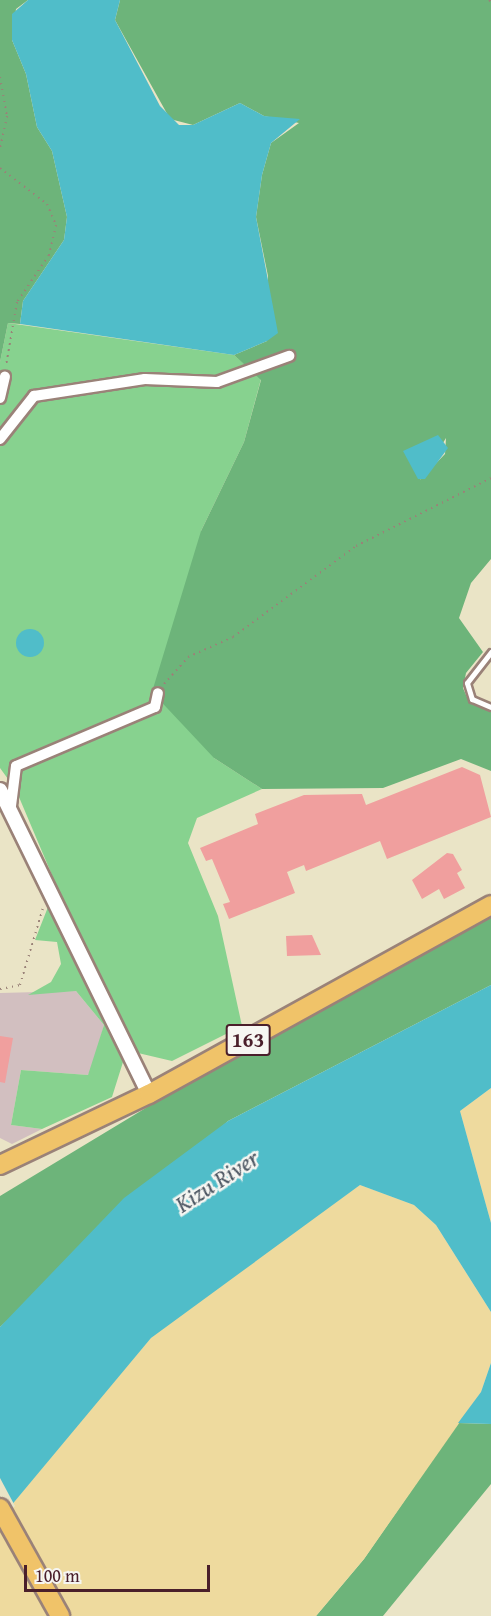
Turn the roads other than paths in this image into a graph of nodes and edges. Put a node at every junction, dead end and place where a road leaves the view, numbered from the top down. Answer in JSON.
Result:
{"nodes":[{"id":1,"x":289,"y":356,"type":"dead end"},
{"id":2,"x":5,"y":377,"type":"road end"},
{"id":3,"x":0,"y":398,"type":"edge"},
{"id":4,"x":0,"y":439,"type":"edge"},
{"id":5,"x":491,"y":652,"type":"edge"},
{"id":6,"x":159,"y":693,"type":"road end"},
{"id":7,"x":491,"y":707,"type":"edge"},
{"id":8,"x":0,"y":790,"type":"edge"},
{"id":9,"x":11,"y":806,"type":"junction"},
{"id":10,"x":491,"y":905,"type":"edge"},
{"id":11,"x":149,"y":1094,"type":"junction"},
{"id":12,"x":2,"y":1162,"type":"edge"},
{"id":13,"x":0,"y":1508,"type":"edge"},
{"id":14,"x":60,"y":1616,"type":"edge"}],
"edges":[{"from":1,"to":4,"type":"street"},
{"from":2,"to":3,"type":"street"},
{"from":5,"to":7,"type":"lane"},
{"from":6,"to":9,"type":"street"},
{"from":8,"to":9,"type":"street"},
{"from":9,"to":11,"type":"street"},
{"from":10,"to":11,"type":"highway","number":"163"},
{"from":11,"to":12,"type":"highway","number":"163"},
{"from":13,"to":14,"type":"highway"}]}
